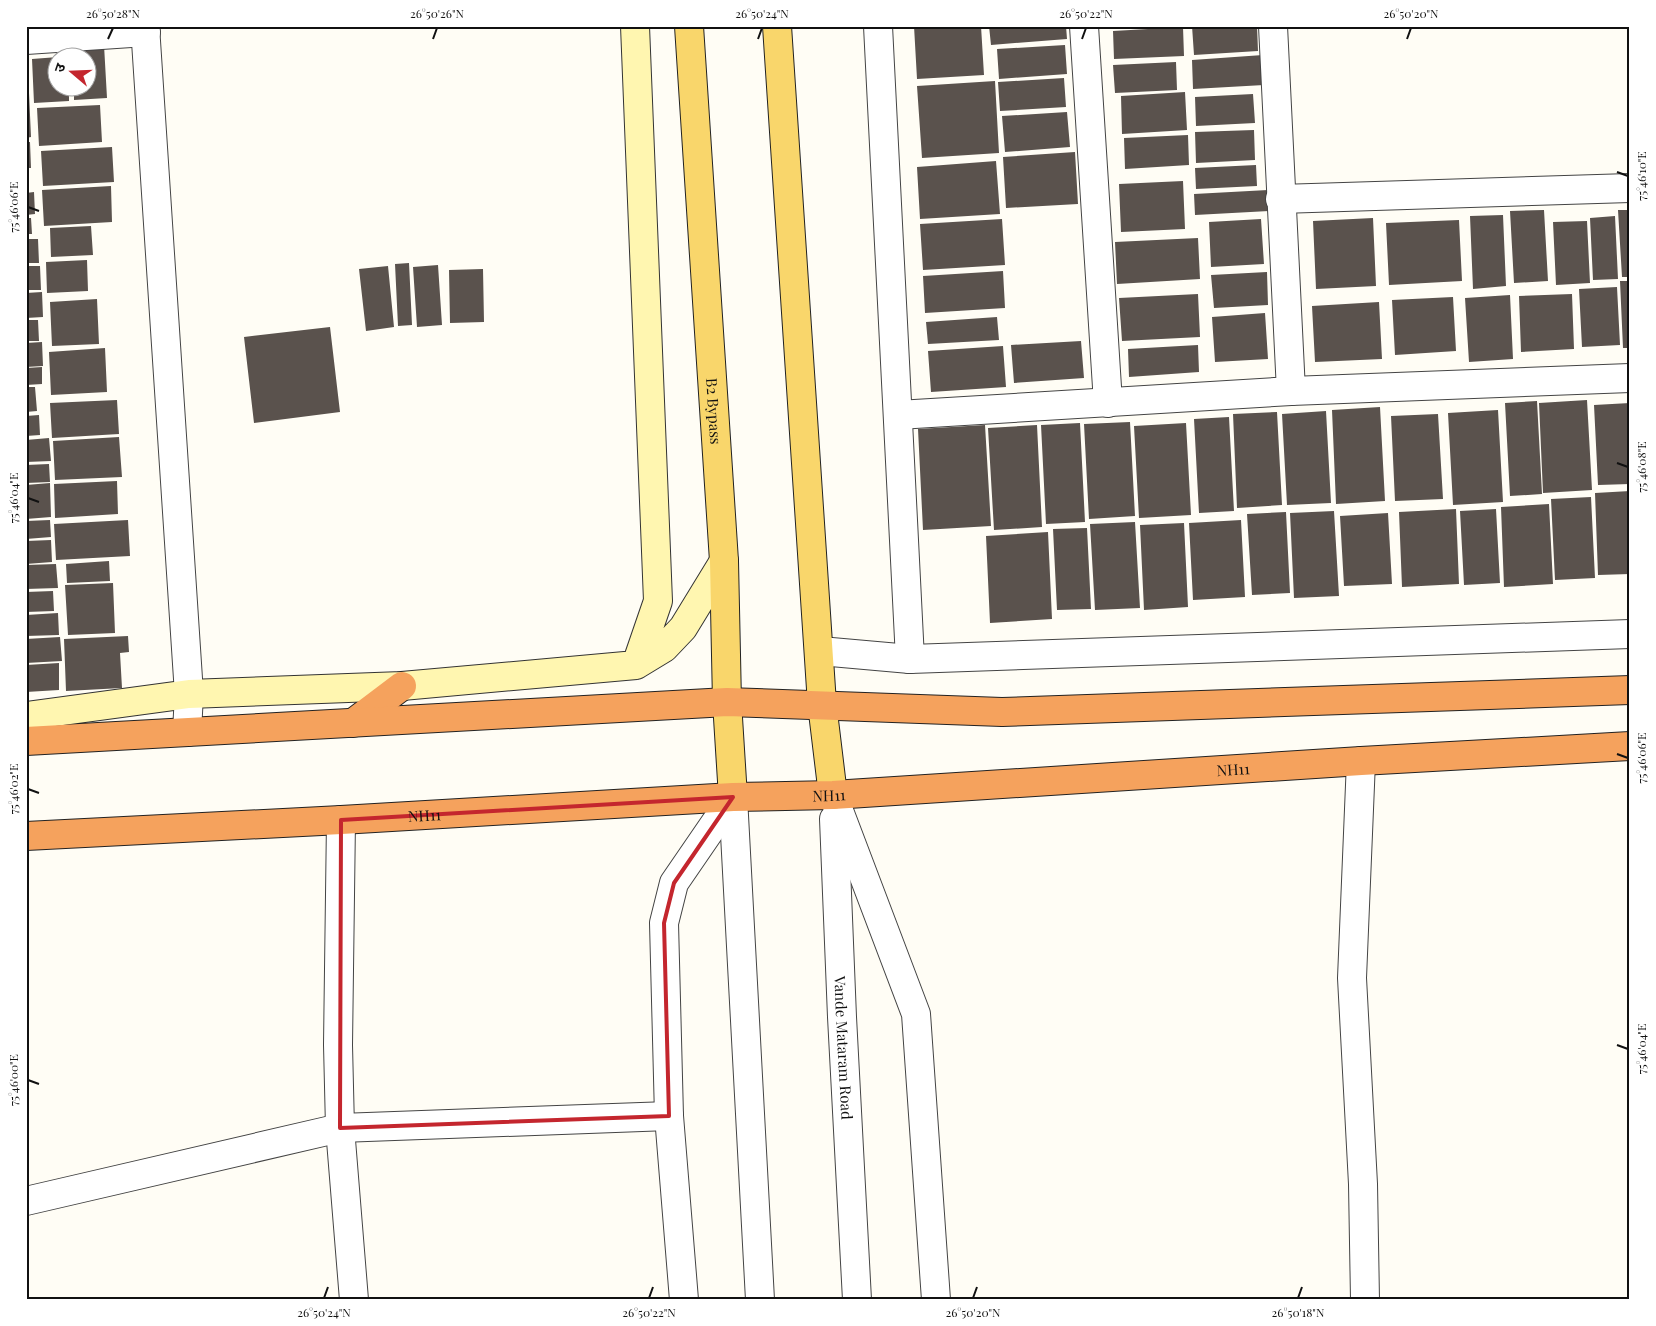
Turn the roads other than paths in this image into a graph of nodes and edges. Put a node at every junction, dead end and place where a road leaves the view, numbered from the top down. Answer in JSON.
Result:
{"nodes":[{"id":1,"x":635,"y":26,"type":"edge"},
{"id":2,"x":688,"y":26,"type":"edge"},
{"id":3,"x":777,"y":26,"type":"edge"},
{"id":4,"x":878,"y":26,"type":"edge"},
{"id":5,"x":1084,"y":26,"type":"edge"},
{"id":6,"x":1273,"y":26,"type":"edge"},
{"id":7,"x":145,"y":29,"type":"edge"},
{"id":8,"x":26,"y":40,"type":"edge"},
{"id":9,"x":1630,"y":188,"type":"edge"},
{"id":10,"x":1280,"y":199,"type":"junction"},
{"id":11,"x":1630,"y":378,"type":"edge"},
{"id":12,"x":1291,"y":391,"type":"junction"},
{"id":13,"x":1108,"y":403,"type":"junction"},
{"id":14,"x":898,"y":415,"type":"junction"},
{"id":15,"x":724,"y":561,"type":"junction"},
{"id":16,"x":1630,"y":634,"type":"edge"},
{"id":17,"x":820,"y":651,"type":"junction"},
{"id":18,"x":910,"y":660,"type":"junction"},
{"id":19,"x":636,"y":665,"type":"junction"},
{"id":20,"x":402,"y":686,"type":"junction"},
{"id":21,"x":1630,"y":690,"type":"edge"},
{"id":22,"x":189,"y":694,"type":"junction"},
{"id":23,"x":728,"y":702,"type":"junction"},
{"id":24,"x":822,"y":704,"type":"junction"},
{"id":25,"x":26,"y":716,"type":"edge"},
{"id":26,"x":353,"y":723,"type":"junction"},
{"id":27,"x":187,"y":732,"type":"junction"},
{"id":28,"x":26,"y":741,"type":"edge"},
{"id":29,"x":1630,"y":746,"type":"edge"},
{"id":30,"x":1361,"y":761,"type":"junction"},
{"id":31,"x":833,"y":795,"type":"junction"},
{"id":32,"x":733,"y":797,"type":"junction"},
{"id":33,"x":341,"y":820,"type":"junction"},
{"id":34,"x":26,"y":836,"type":"edge"},
{"id":35,"x":669,"y":1116,"type":"junction"},
{"id":36,"x":340,"y":1128,"type":"junction"},
{"id":37,"x":26,"y":1201,"type":"edge"},
{"id":38,"x":354,"y":1300,"type":"edge"},
{"id":39,"x":684,"y":1300,"type":"edge"},
{"id":40,"x":760,"y":1300,"type":"edge"},
{"id":41,"x":857,"y":1300,"type":"edge"},
{"id":42,"x":936,"y":1300,"type":"edge"},
{"id":43,"x":1366,"y":1300,"type":"edge"}],
"edges":[{"from":1,"to":19,"type":"street"},
{"from":2,"to":15,"type":"main road","name":"B2 Bypass"},
{"from":3,"to":17,"type":"main road"},
{"from":4,"to":14,"type":"street"},
{"from":5,"to":13,"type":"street"},
{"from":6,"to":10,"type":"street"},
{"from":7,"to":8,"type":"street"},
{"from":7,"to":22,"type":"street"},
{"from":9,"to":10,"type":"street"},
{"from":10,"to":12,"type":"street"},
{"from":11,"to":12,"type":"street"},
{"from":12,"to":13,"type":"street"},
{"from":13,"to":14,"type":"street"},
{"from":14,"to":18,"type":"street"},
{"from":15,"to":19,"type":"street"},
{"from":15,"to":23,"type":"main road","name":"B2 Bypass"},
{"from":16,"to":18,"type":"street"},
{"from":17,"to":18,"type":"street"},
{"from":17,"to":24,"type":"main road"},
{"from":19,"to":20,"type":"street"},
{"from":20,"to":22,"type":"street"},
{"from":20,"to":26,"type":"highway"},
{"from":21,"to":24,"type":"highway"},
{"from":22,"to":25,"type":"street"},
{"from":22,"to":27,"type":"street"},
{"from":23,"to":24,"type":"highway"},
{"from":23,"to":26,"type":"highway"},
{"from":23,"to":32,"type":"main road","name":"B2 Bypass"},
{"from":24,"to":31,"type":"main road"},
{"from":26,"to":27,"type":"highway"},
{"from":27,"to":28,"type":"highway"},
{"from":29,"to":30,"type":"highway","name":"NH11"},
{"from":30,"to":31,"type":"highway","name":"NH11"},
{"from":30,"to":43,"type":"street"},
{"from":31,"to":32,"type":"highway","name":"NH11"},
{"from":31,"to":41,"type":"street","name":"Vande Mataram Road"},
{"from":31,"to":42,"type":"street"},
{"from":32,"to":33,"type":"highway","name":"NH11"},
{"from":32,"to":35,"type":"street"},
{"from":32,"to":40,"type":"street"},
{"from":33,"to":34,"type":"highway","name":"NH11"},
{"from":33,"to":36,"type":"street"},
{"from":35,"to":36,"type":"street"},
{"from":35,"to":39,"type":"street"},
{"from":36,"to":37,"type":"street"},
{"from":36,"to":38,"type":"street"}]}
